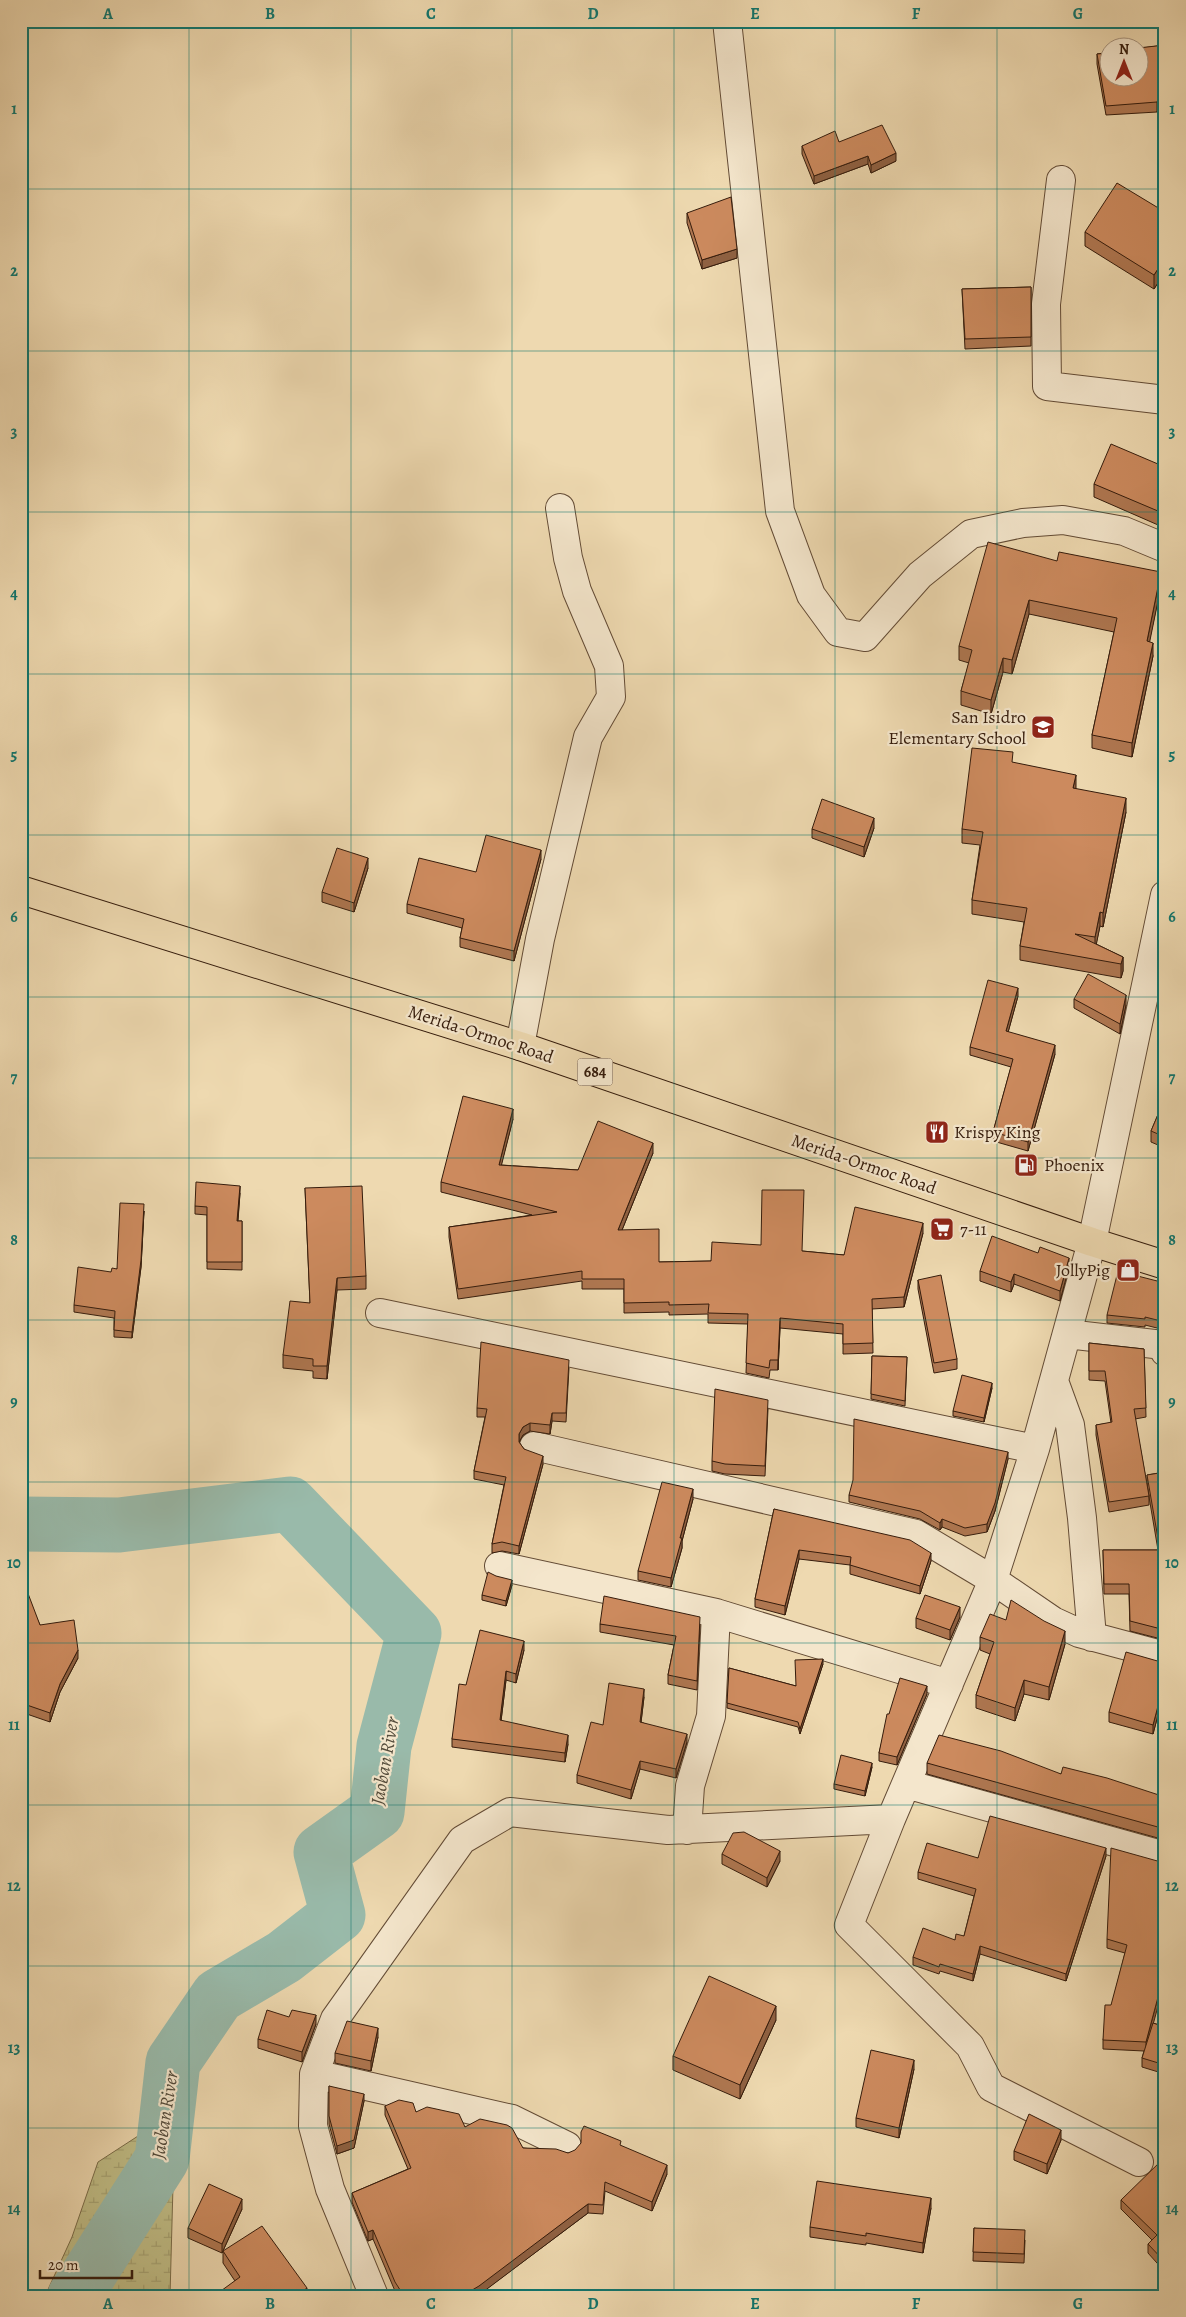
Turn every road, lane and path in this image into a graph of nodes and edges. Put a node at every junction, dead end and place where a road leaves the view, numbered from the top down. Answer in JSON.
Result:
{"nodes":[{"id":1,"x":727,"y":21,"type":"edge"},
{"id":2,"x":1061,"y":180,"type":"dead end"},
{"id":3,"x":1165,"y":400,"type":"edge"},
{"id":4,"x":560,"y":508,"type":"dead end"},
{"id":5,"x":1165,"y":548,"type":"edge"},
{"id":6,"x":21,"y":890,"type":"edge"},
{"id":7,"x":1165,"y":895,"type":"edge"},
{"id":8,"x":1156,"y":987,"type":"edge"},
{"id":9,"x":520,"y":1046,"type":"junction"},
{"id":10,"x":1092,"y":1242,"type":"junction"},
{"id":11,"x":1165,"y":1265,"type":"edge"},
{"id":12,"x":380,"y":1314,"type":"dead end"},
{"id":13,"x":1067,"y":1334,"type":"junction"},
{"id":14,"x":1165,"y":1352,"type":"edge"},
{"id":15,"x":1054,"y":1381,"type":"junction"},
{"id":16,"x":534,"y":1446,"type":"dead end"},
{"id":17,"x":1035,"y":1449,"type":"junction"},
{"id":18,"x":498,"y":1566,"type":"dead end"},
{"id":19,"x":993,"y":1580,"type":"junction"},
{"id":20,"x":716,"y":1613,"type":"junction"},
{"id":21,"x":1092,"y":1636,"type":"junction"},
{"id":22,"x":1165,"y":1656,"type":"edge"},
{"id":23,"x":948,"y":1684,"type":"junction"},
{"id":24,"x":906,"y":1784,"type":"junction"},
{"id":25,"x":892,"y":1819,"type":"junction"},
{"id":26,"x":687,"y":1830,"type":"junction"},
{"id":27,"x":1165,"y":1856,"type":"edge"},
{"id":28,"x":314,"y":2074,"type":"junction"},
{"id":29,"x":567,"y":2146,"type":"dead end"},
{"id":30,"x":1139,"y":2162,"type":"dead end"},
{"id":31,"x":374,"y":2296,"type":"edge"}],
"edges":[{"from":1,"to":5,"type":"street"},
{"from":2,"to":3,"type":"street"},
{"from":4,"to":9,"type":"street"},
{"from":6,"to":9,"type":"highway","name":"Merida-Ormoc Road","number":"684"},
{"from":7,"to":8,"type":"street"},
{"from":8,"to":10,"type":"street"},
{"from":9,"to":10,"type":"highway","name":"Merida-Ormoc Road","number":"684"},
{"from":10,"to":11,"type":"highway","name":"Merida-Ormoc Road","number":"684"},
{"from":10,"to":13,"type":"street"},
{"from":12,"to":17,"type":"street"},
{"from":13,"to":14,"type":"street"},
{"from":13,"to":15,"type":"street"},
{"from":15,"to":17,"type":"street"},
{"from":15,"to":21,"type":"street"},
{"from":16,"to":19,"type":"street"},
{"from":17,"to":19,"type":"street"},
{"from":18,"to":20,"type":"street"},
{"from":19,"to":21,"type":"street"},
{"from":19,"to":23,"type":"street"},
{"from":20,"to":23,"type":"street"},
{"from":20,"to":26,"type":"street"},
{"from":21,"to":22,"type":"street"},
{"from":23,"to":24,"type":"street"},
{"from":24,"to":25,"type":"street"},
{"from":24,"to":27,"type":"street"},
{"from":25,"to":26,"type":"street"},
{"from":25,"to":30,"type":"street"},
{"from":26,"to":28,"type":"street"},
{"from":28,"to":29,"type":"street"},
{"from":28,"to":31,"type":"street"}]}
